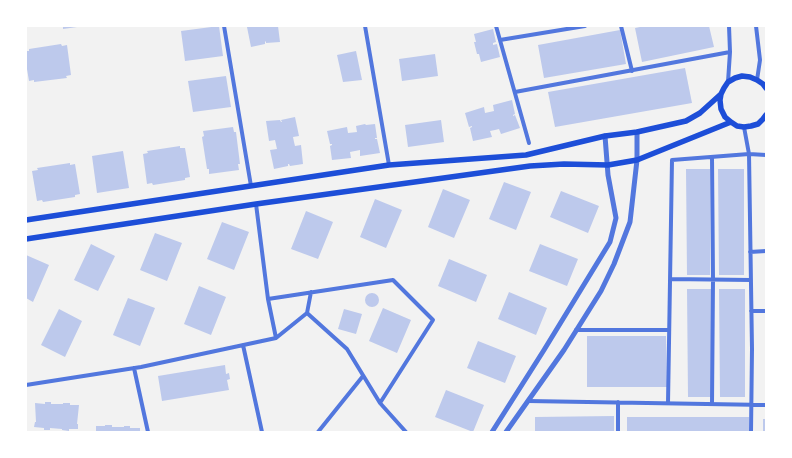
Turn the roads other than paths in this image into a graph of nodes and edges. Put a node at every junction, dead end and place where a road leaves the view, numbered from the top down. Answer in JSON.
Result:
{"nodes":[{"id":1,"x":224,"y":26,"type":"edge"},
{"id":2,"x":365,"y":26,"type":"edge"},
{"id":3,"x":496,"y":26,"type":"edge"},
{"id":4,"x":585,"y":26,"type":"edge"},
{"id":5,"x":621,"y":26,"type":"edge"},
{"id":6,"x":729,"y":26,"type":"edge"},
{"id":7,"x":756,"y":26,"type":"edge"},
{"id":8,"x":500,"y":40,"type":"junction"},
{"id":9,"x":730,"y":52,"type":"junction"},
{"id":10,"x":632,"y":70,"type":"junction"},
{"id":11,"x":757,"y":80,"type":"junction"},
{"id":12,"x":728,"y":82,"type":"junction"},
{"id":13,"x":765,"y":86,"type":"edge"},
{"id":14,"x":515,"y":92,"type":"junction"},
{"id":15,"x":721,"y":94,"type":"junction"},
{"id":16,"x":765,"y":118,"type":"edge"},
{"id":17,"x":731,"y":122,"type":"junction"},
{"id":18,"x":744,"y":127,"type":"junction"},
{"id":19,"x":637,"y":132,"type":"junction"},
{"id":20,"x":605,"y":136,"type":"junction"},
{"id":21,"x":529,"y":143,"type":"dead end"},
{"id":22,"x":749,"y":154,"type":"junction"},
{"id":23,"x":766,"y":155,"type":"edge"},
{"id":24,"x":712,"y":157,"type":"junction"},
{"id":25,"x":638,"y":160,"type":"junction"},
{"id":26,"x":389,"y":165,"type":"junction"},
{"id":27,"x":608,"y":165,"type":"junction"},
{"id":28,"x":251,"y":186,"type":"junction"},
{"id":29,"x":256,"y":204,"type":"junction"},
{"id":30,"x":26,"y":220,"type":"edge"},
{"id":31,"x":26,"y":239,"type":"edge"},
{"id":32,"x":766,"y":251,"type":"edge"},
{"id":33,"x":750,"y":252,"type":"junction"},
{"id":34,"x":670,"y":278,"type":"junction"},
{"id":35,"x":713,"y":280,"type":"junction"},
{"id":36,"x":751,"y":280,"type":"junction"},
{"id":37,"x":311,"y":292,"type":"junction"},
{"id":38,"x":268,"y":299,"type":"junction"},
{"id":39,"x":751,"y":311,"type":"junction"},
{"id":40,"x":766,"y":311,"type":"edge"},
{"id":41,"x":307,"y":313,"type":"junction"},
{"id":42,"x":576,"y":330,"type":"junction"},
{"id":43,"x":669,"y":330,"type":"junction"},
{"id":44,"x":276,"y":338,"type":"junction"},
{"id":45,"x":243,"y":345,"type":"junction"},
{"id":46,"x":134,"y":368,"type":"junction"},
{"id":47,"x":363,"y":376,"type":"junction"},
{"id":48,"x":26,"y":385,"type":"edge"},
{"id":49,"x":528,"y":401,"type":"junction"},
{"id":50,"x":618,"y":402,"type":"junction"},
{"id":51,"x":380,"y":403,"type":"junction"},
{"id":52,"x":668,"y":403,"type":"junction"},
{"id":53,"x":712,"y":404,"type":"junction"},
{"id":54,"x":752,"y":405,"type":"junction"},
{"id":55,"x":766,"y":405,"type":"edge"},
{"id":56,"x":148,"y":432,"type":"edge"},
{"id":57,"x":262,"y":432,"type":"edge"},
{"id":58,"x":318,"y":432,"type":"edge"},
{"id":59,"x":406,"y":432,"type":"edge"},
{"id":60,"x":492,"y":432,"type":"edge"},
{"id":61,"x":506,"y":432,"type":"edge"},
{"id":62,"x":618,"y":432,"type":"edge"},
{"id":63,"x":751,"y":432,"type":"edge"}],
"edges":[{"from":1,"to":28,"type":"street"},
{"from":2,"to":26,"type":"street"},
{"from":3,"to":8,"type":"street"},
{"from":4,"to":8,"type":"street"},
{"from":5,"to":10,"type":"street"},
{"from":6,"to":9,"type":"street"},
{"from":7,"to":11,"type":"street"},
{"from":8,"to":14,"type":"street"},
{"from":9,"to":10,"type":"street"},
{"from":9,"to":12,"type":"street"},
{"from":10,"to":14,"type":"street"},
{"from":11,"to":12,"type":"main road"},
{"from":11,"to":13,"type":"main road"},
{"from":12,"to":15,"type":"main road"},
{"from":14,"to":21,"type":"street"},
{"from":15,"to":17,"type":"main road"},
{"from":15,"to":19,"type":"main road"},
{"from":16,"to":18,"type":"main road"},
{"from":17,"to":18,"type":"main road"},
{"from":17,"to":25,"type":"main road"},
{"from":18,"to":22,"type":"street"},
{"from":19,"to":20,"type":"main road"},
{"from":19,"to":25,"type":"street"},
{"from":20,"to":26,"type":"main road"},
{"from":20,"to":27,"type":"street"},
{"from":22,"to":23,"type":"street"},
{"from":22,"to":24,"type":"street"},
{"from":22,"to":33,"type":"street"},
{"from":24,"to":34,"type":"street"},
{"from":24,"to":35,"type":"street"},
{"from":25,"to":27,"type":"main road"},
{"from":25,"to":42,"type":"street"},
{"from":26,"to":28,"type":"main road"},
{"from":27,"to":29,"type":"main road"},
{"from":27,"to":60,"type":"street"},
{"from":28,"to":30,"type":"main road"},
{"from":29,"to":31,"type":"main road"},
{"from":29,"to":38,"type":"street"},
{"from":32,"to":33,"type":"street"},
{"from":33,"to":36,"type":"street"},
{"from":34,"to":35,"type":"street"},
{"from":34,"to":43,"type":"street"},
{"from":35,"to":36,"type":"street"},
{"from":35,"to":53,"type":"street"},
{"from":36,"to":39,"type":"street"},
{"from":37,"to":38,"type":"street"},
{"from":37,"to":41,"type":"street"},
{"from":37,"to":51,"type":"street"},
{"from":38,"to":44,"type":"street"},
{"from":39,"to":40,"type":"street"},
{"from":39,"to":54,"type":"street"},
{"from":41,"to":44,"type":"street"},
{"from":41,"to":47,"type":"street"},
{"from":42,"to":43,"type":"street"},
{"from":42,"to":49,"type":"street"},
{"from":43,"to":52,"type":"street"},
{"from":44,"to":45,"type":"street"},
{"from":45,"to":46,"type":"street"},
{"from":45,"to":57,"type":"street"},
{"from":46,"to":48,"type":"street"},
{"from":46,"to":56,"type":"street"},
{"from":47,"to":51,"type":"street"},
{"from":47,"to":58,"type":"street"},
{"from":49,"to":50,"type":"street"},
{"from":49,"to":61,"type":"street"},
{"from":50,"to":52,"type":"street"},
{"from":50,"to":62,"type":"street"},
{"from":51,"to":59,"type":"street"},
{"from":52,"to":53,"type":"street"},
{"from":53,"to":54,"type":"street"},
{"from":54,"to":55,"type":"street"},
{"from":54,"to":63,"type":"street"}]}
